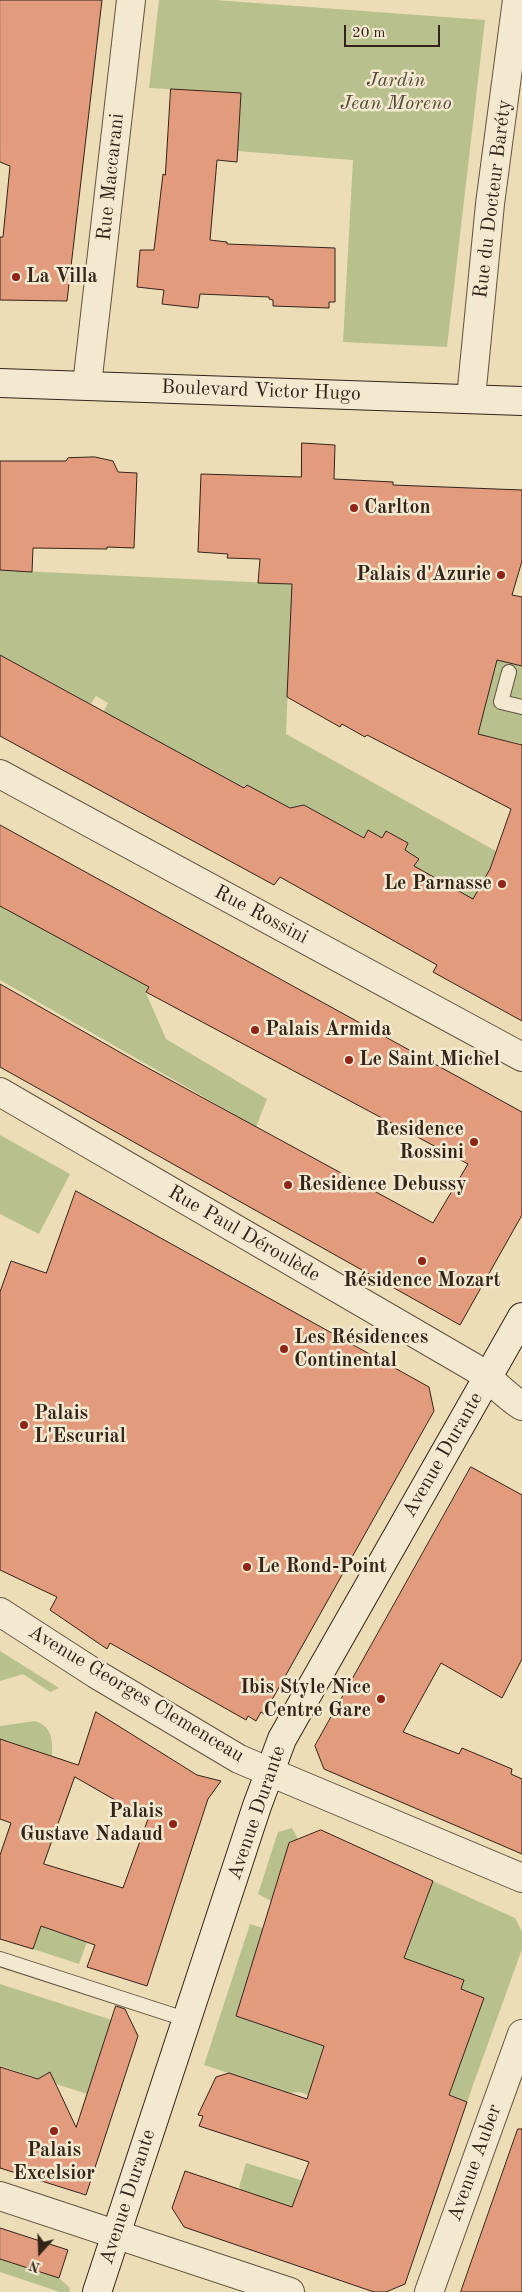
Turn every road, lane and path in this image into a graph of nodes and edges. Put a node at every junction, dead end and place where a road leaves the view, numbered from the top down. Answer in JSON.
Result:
{"nodes":[{"id":1,"x":131,"y":0,"type":"edge"},
{"id":2,"x":517,"y":0,"type":"edge"},
{"id":3,"x":0,"y":383,"type":"edge"},
{"id":4,"x":87,"y":384,"type":"junction"},
{"id":5,"x":471,"y":398,"type":"junction"},
{"id":6,"x":522,"y":402,"type":"edge"},
{"id":7,"x":509,"y":672,"type":"dead end"},
{"id":8,"x":522,"y":707,"type":"edge"},
{"id":9,"x":0,"y":774,"type":"edge"},
{"id":10,"x":522,"y":1057,"type":"edge"},
{"id":11,"x":0,"y":1092,"type":"edge"},
{"id":12,"x":522,"y":1316,"type":"edge"},
{"id":13,"x":488,"y":1376,"type":"junction"},
{"id":14,"x":522,"y":1406,"type":"edge"},
{"id":15,"x":0,"y":1612,"type":"edge"},
{"id":16,"x":270,"y":1771,"type":"junction"},
{"id":17,"x":522,"y":1878,"type":"edge"},
{"id":18,"x":0,"y":1958,"type":"edge"},
{"id":19,"x":188,"y":2020,"type":"junction"},
{"id":20,"x":522,"y":2034,"type":"edge"},
{"id":21,"x":0,"y":2196,"type":"edge"},
{"id":22,"x":115,"y":2234,"type":"junction"},
{"id":23,"x":97,"y":2292,"type":"edge"},
{"id":24,"x":290,"y":2292,"type":"edge"},
{"id":25,"x":429,"y":2292,"type":"edge"}],
"edges":[{"from":1,"to":4,"type":"street","name":"Rue Maccarani"},
{"from":2,"to":5,"type":"street","name":"Rue du Docteur Baréty"},
{"from":3,"to":4,"type":"street","name":"Boulevard Victor Hugo"},
{"from":4,"to":5,"type":"street","name":"Boulevard Victor Hugo"},
{"from":5,"to":6,"type":"street","name":"Boulevard Victor Hugo"},
{"from":7,"to":8,"type":"lane"},
{"from":9,"to":10,"type":"street","name":"Rue Rossini"},
{"from":11,"to":13,"type":"street","name":"Rue Paul Déroulède"},
{"from":12,"to":13,"type":"street","name":"Avenue Durante"},
{"from":13,"to":14,"type":"street","name":"Rue Paul Déroulède"},
{"from":13,"to":16,"type":"street","name":"Avenue Durante"},
{"from":15,"to":16,"type":"street","name":"Avenue Georges Clemenceau"},
{"from":16,"to":17,"type":"street","name":"Avenue Georges Clemenceau"},
{"from":16,"to":19,"type":"street","name":"Avenue Durante"},
{"from":18,"to":19,"type":"lane"},
{"from":19,"to":22,"type":"street","name":"Avenue Durante"},
{"from":20,"to":25,"type":"street","name":"Avenue Auber"},
{"from":21,"to":22,"type":"street"},
{"from":22,"to":23,"type":"street","name":"Avenue Durante"},
{"from":22,"to":24,"type":"street"}]}
